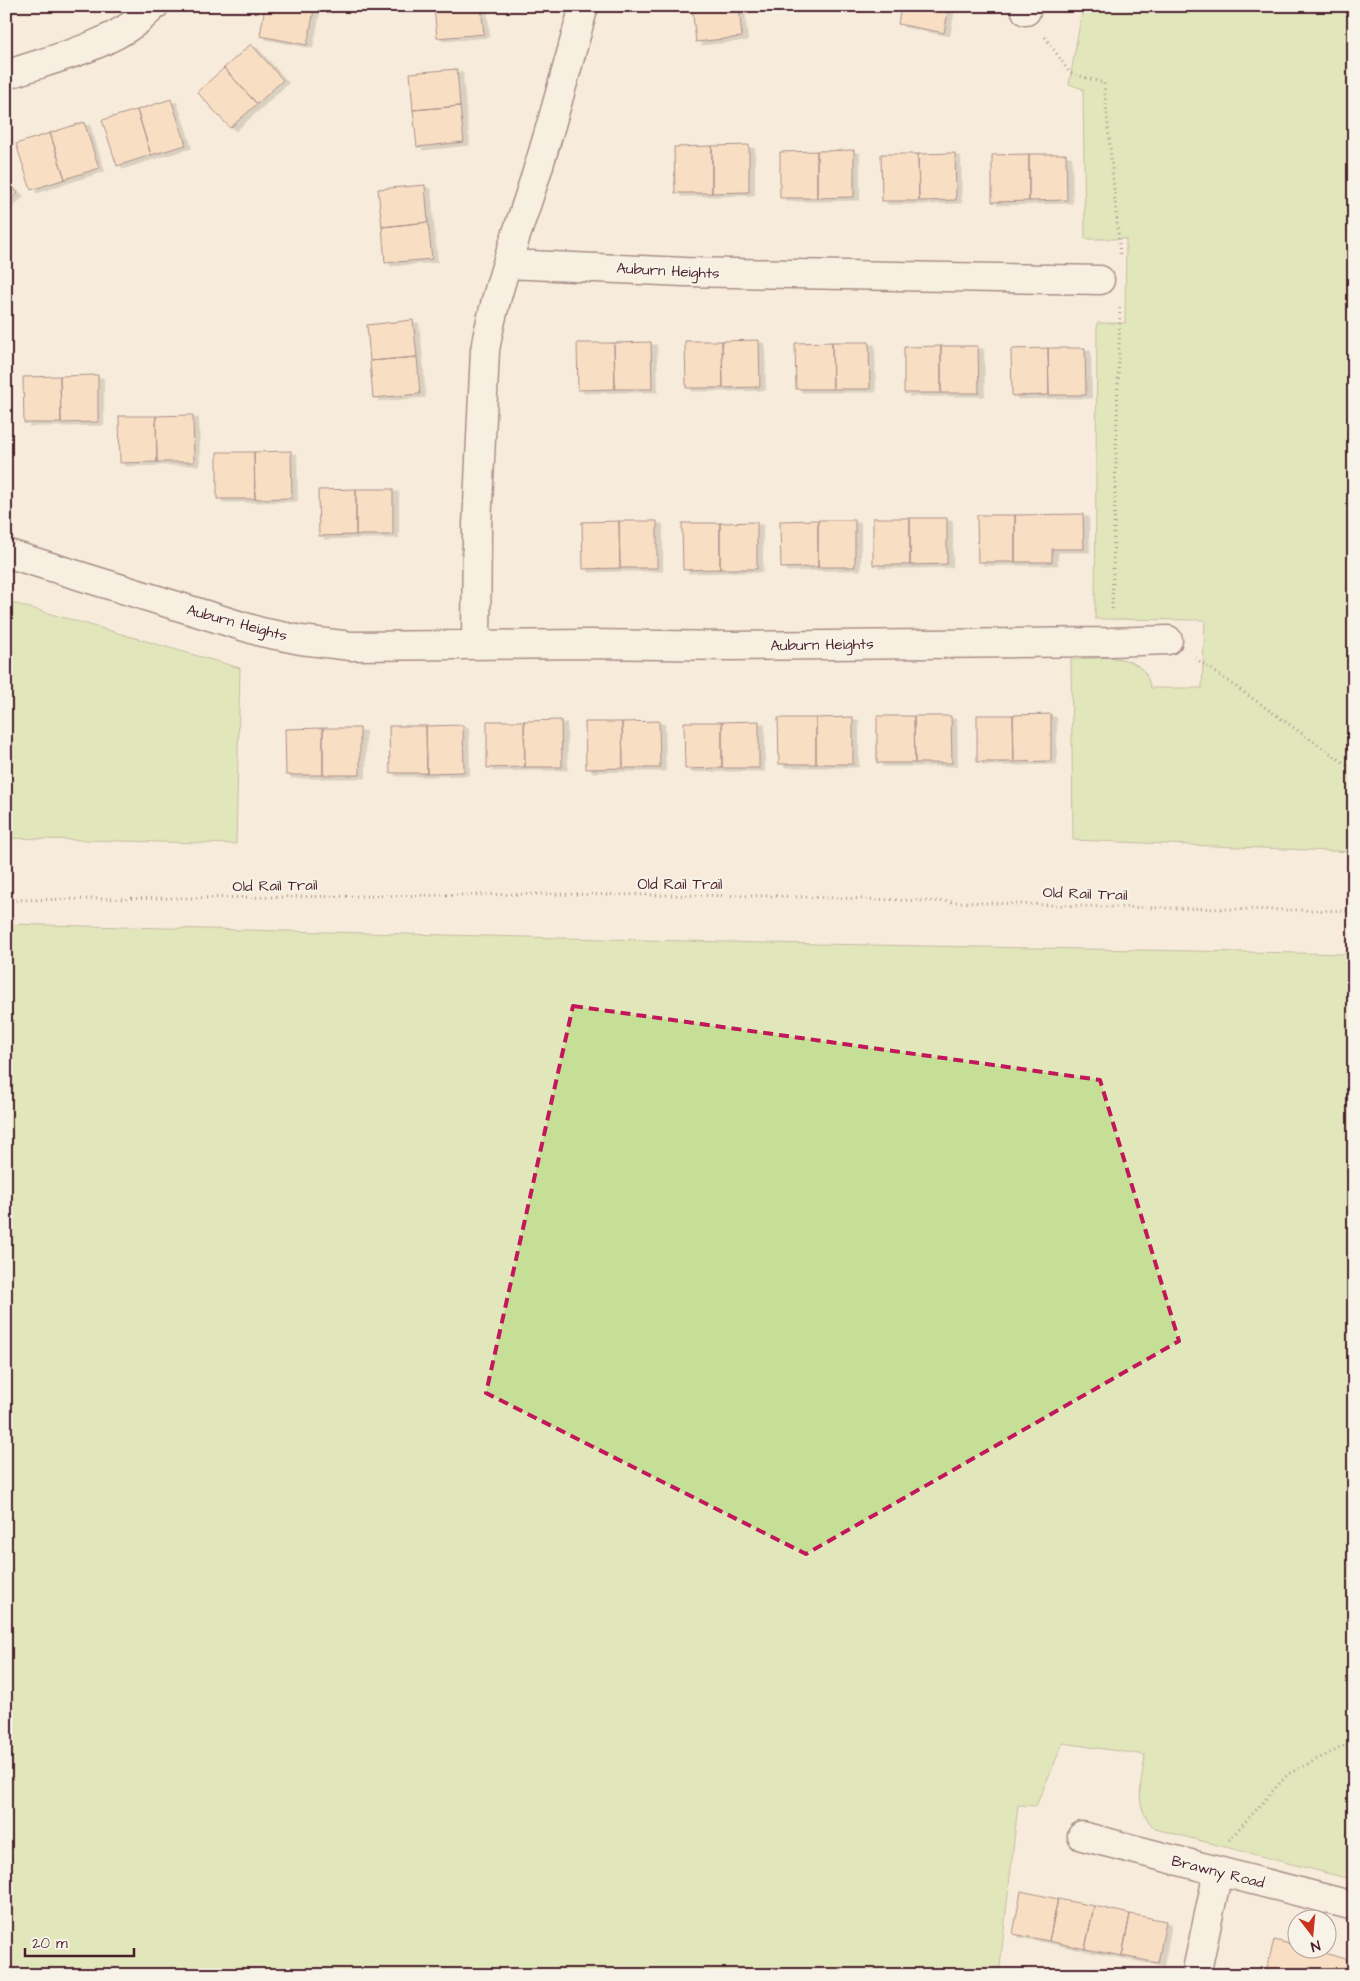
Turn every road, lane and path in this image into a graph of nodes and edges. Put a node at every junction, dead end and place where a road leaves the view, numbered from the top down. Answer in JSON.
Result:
{"nodes":[{"id":1,"x":154,"y":6,"type":"edge"},
{"id":2,"x":584,"y":6,"type":"edge"},
{"id":3,"x":6,"y":75,"type":"edge"},
{"id":4,"x":507,"y":264,"type":"junction"},
{"id":5,"x":1100,"y":280,"type":"dead end"},
{"id":6,"x":6,"y":553,"type":"edge"},
{"id":7,"x":1168,"y":640,"type":"joint"},
{"id":8,"x":476,"y":644,"type":"junction"},
{"id":9,"x":1354,"y":770,"type":"edge"},
{"id":10,"x":6,"y":900,"type":"edge"},
{"id":11,"x":1354,"y":911,"type":"edge"},
{"id":12,"x":1354,"y":1741,"type":"edge"},
{"id":13,"x":1082,"y":1836,"type":"dead end"},
{"id":14,"x":1218,"y":1872,"type":"junction"},
{"id":15,"x":1354,"y":1906,"type":"edge"},
{"id":16,"x":1196,"y":1975,"type":"edge"}],
"edges":[{"from":1,"to":3,"type":"street"},
{"from":2,"to":4,"type":"street"},
{"from":4,"to":5,"type":"street","name":"Auburn Heights"},
{"from":4,"to":8,"type":"street"},
{"from":6,"to":8,"type":"street","name":"Auburn Heights"},
{"from":7,"to":8,"type":"street","name":"Auburn Heights"},
{"from":7,"to":9,"type":"path"},
{"from":10,"to":11,"type":"path","name":"Old Rail Trail"},
{"from":12,"to":14,"type":"path"},
{"from":13,"to":14,"type":"street","name":"Brawny Road"},
{"from":14,"to":15,"type":"street","name":"Brawny Road"},
{"from":14,"to":16,"type":"street"}]}
